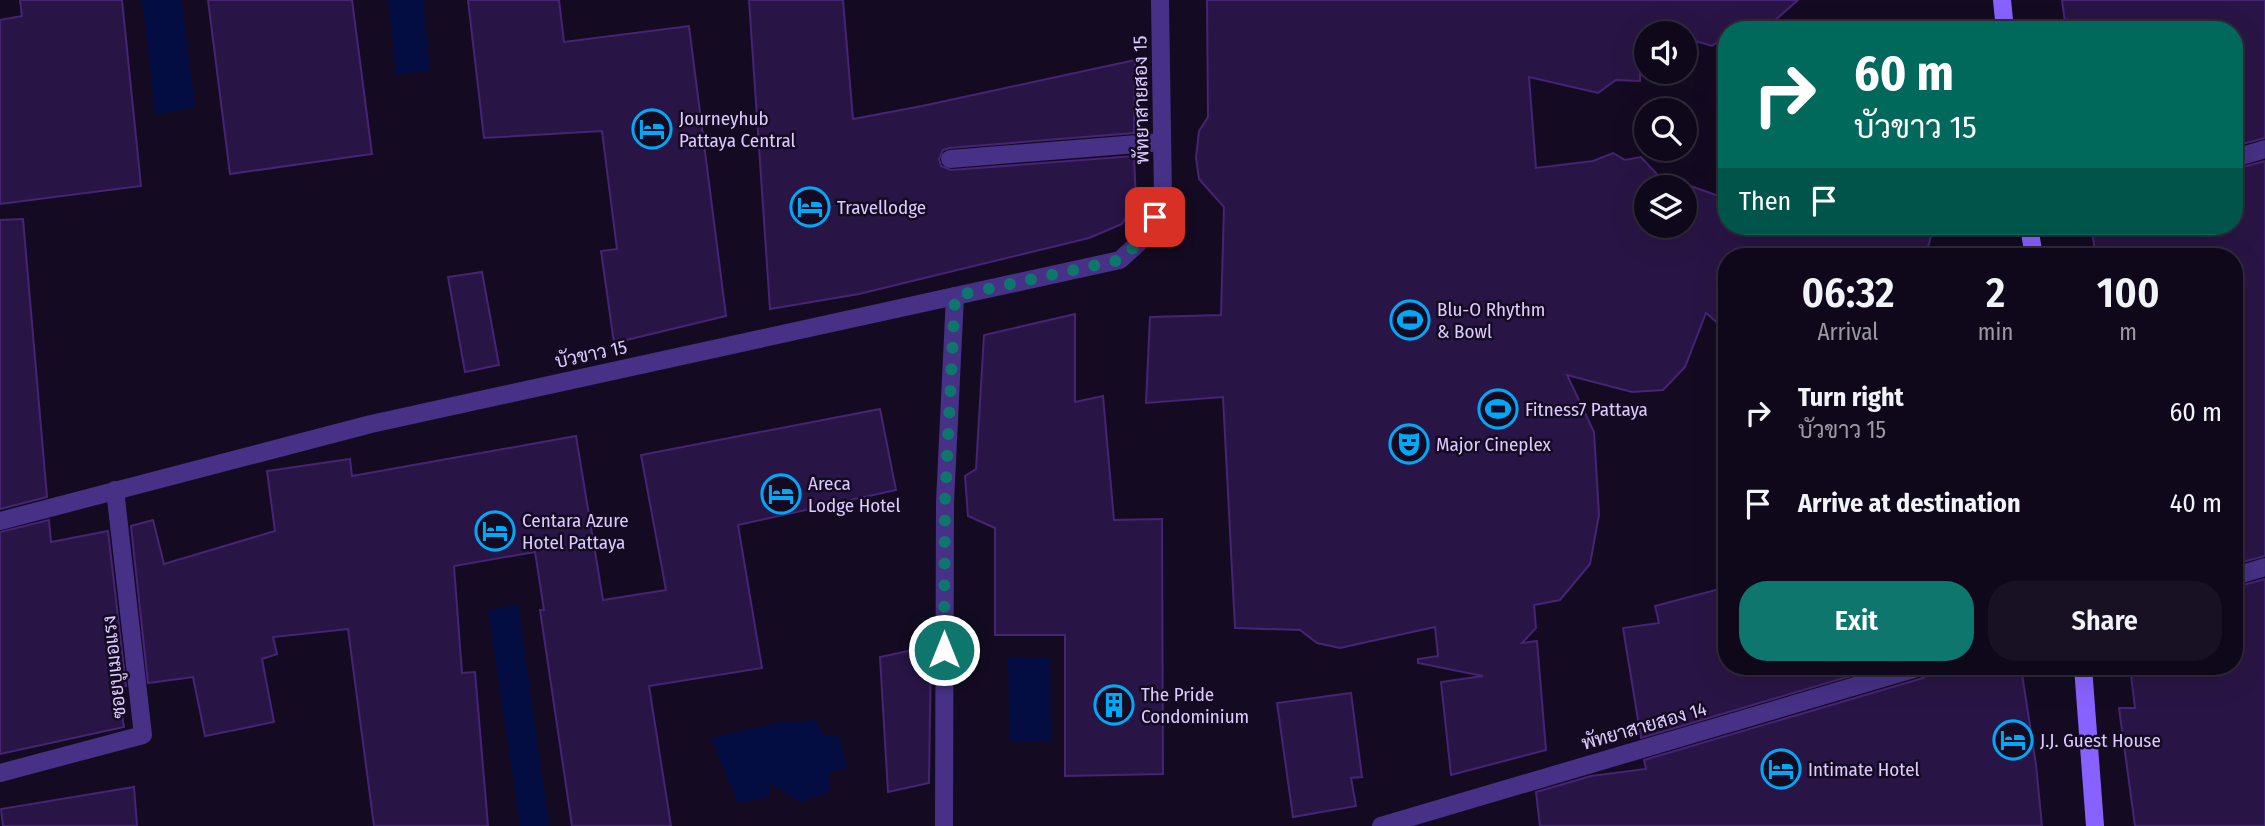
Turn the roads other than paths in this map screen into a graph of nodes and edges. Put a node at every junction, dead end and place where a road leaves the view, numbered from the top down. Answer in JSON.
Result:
{"nodes":[{"id":1,"x":1160,"y":0,"type":"edge"},
{"id":2,"x":2001,"y":0,"type":"edge"},
{"id":3,"x":2004,"y":21,"type":"edge"},
{"id":4,"x":1162,"y":142,"type":"junction"},
{"id":5,"x":2265,"y":149,"type":"edge"},
{"id":6,"x":2243,"y":156,"type":"edge"},
{"id":7,"x":950,"y":159,"type":"dead end"},
{"id":8,"x":1163,"y":199,"type":"joint"},
{"id":9,"x":955,"y":296,"type":"junction"},
{"id":10,"x":115,"y":490,"type":"junction"},
{"id":11,"x":0,"y":521,"type":"edge"},
{"id":12,"x":2265,"y":567,"type":"edge"},
{"id":13,"x":2243,"y":574,"type":"edge"},
{"id":14,"x":1893,"y":675,"type":"edge"},
{"id":15,"x":2084,"y":675,"type":"edge"},
{"id":16,"x":0,"y":772,"type":"edge"},
{"id":17,"x":944,"y":826,"type":"edge"},
{"id":18,"x":1381,"y":826,"type":"edge"},
{"id":19,"x":2095,"y":826,"type":"edge"}],
"edges":[{"from":1,"to":4,"type":"street","name":"พัทยาสายสอง 15"},
{"from":2,"to":3,"type":"main road"},
{"from":4,"to":7,"type":"street"},
{"from":4,"to":8,"type":"street","name":"พัทยาสายสอง 15"},
{"from":5,"to":6,"type":"street"},
{"from":8,"to":9,"type":"street","name":"บัวขาว 15"},
{"from":9,"to":10,"type":"street","name":"บัวขาว 15"},
{"from":9,"to":17,"type":"street"},
{"from":10,"to":11,"type":"street","name":"บัวขาว 15"},
{"from":10,"to":16,"type":"street","name":"ซอยบูเมอแรง"},
{"from":12,"to":13,"type":"street"},
{"from":14,"to":18,"type":"street","name":"พัทยาสายสอง 14"},
{"from":15,"to":19,"type":"main road"}]}
